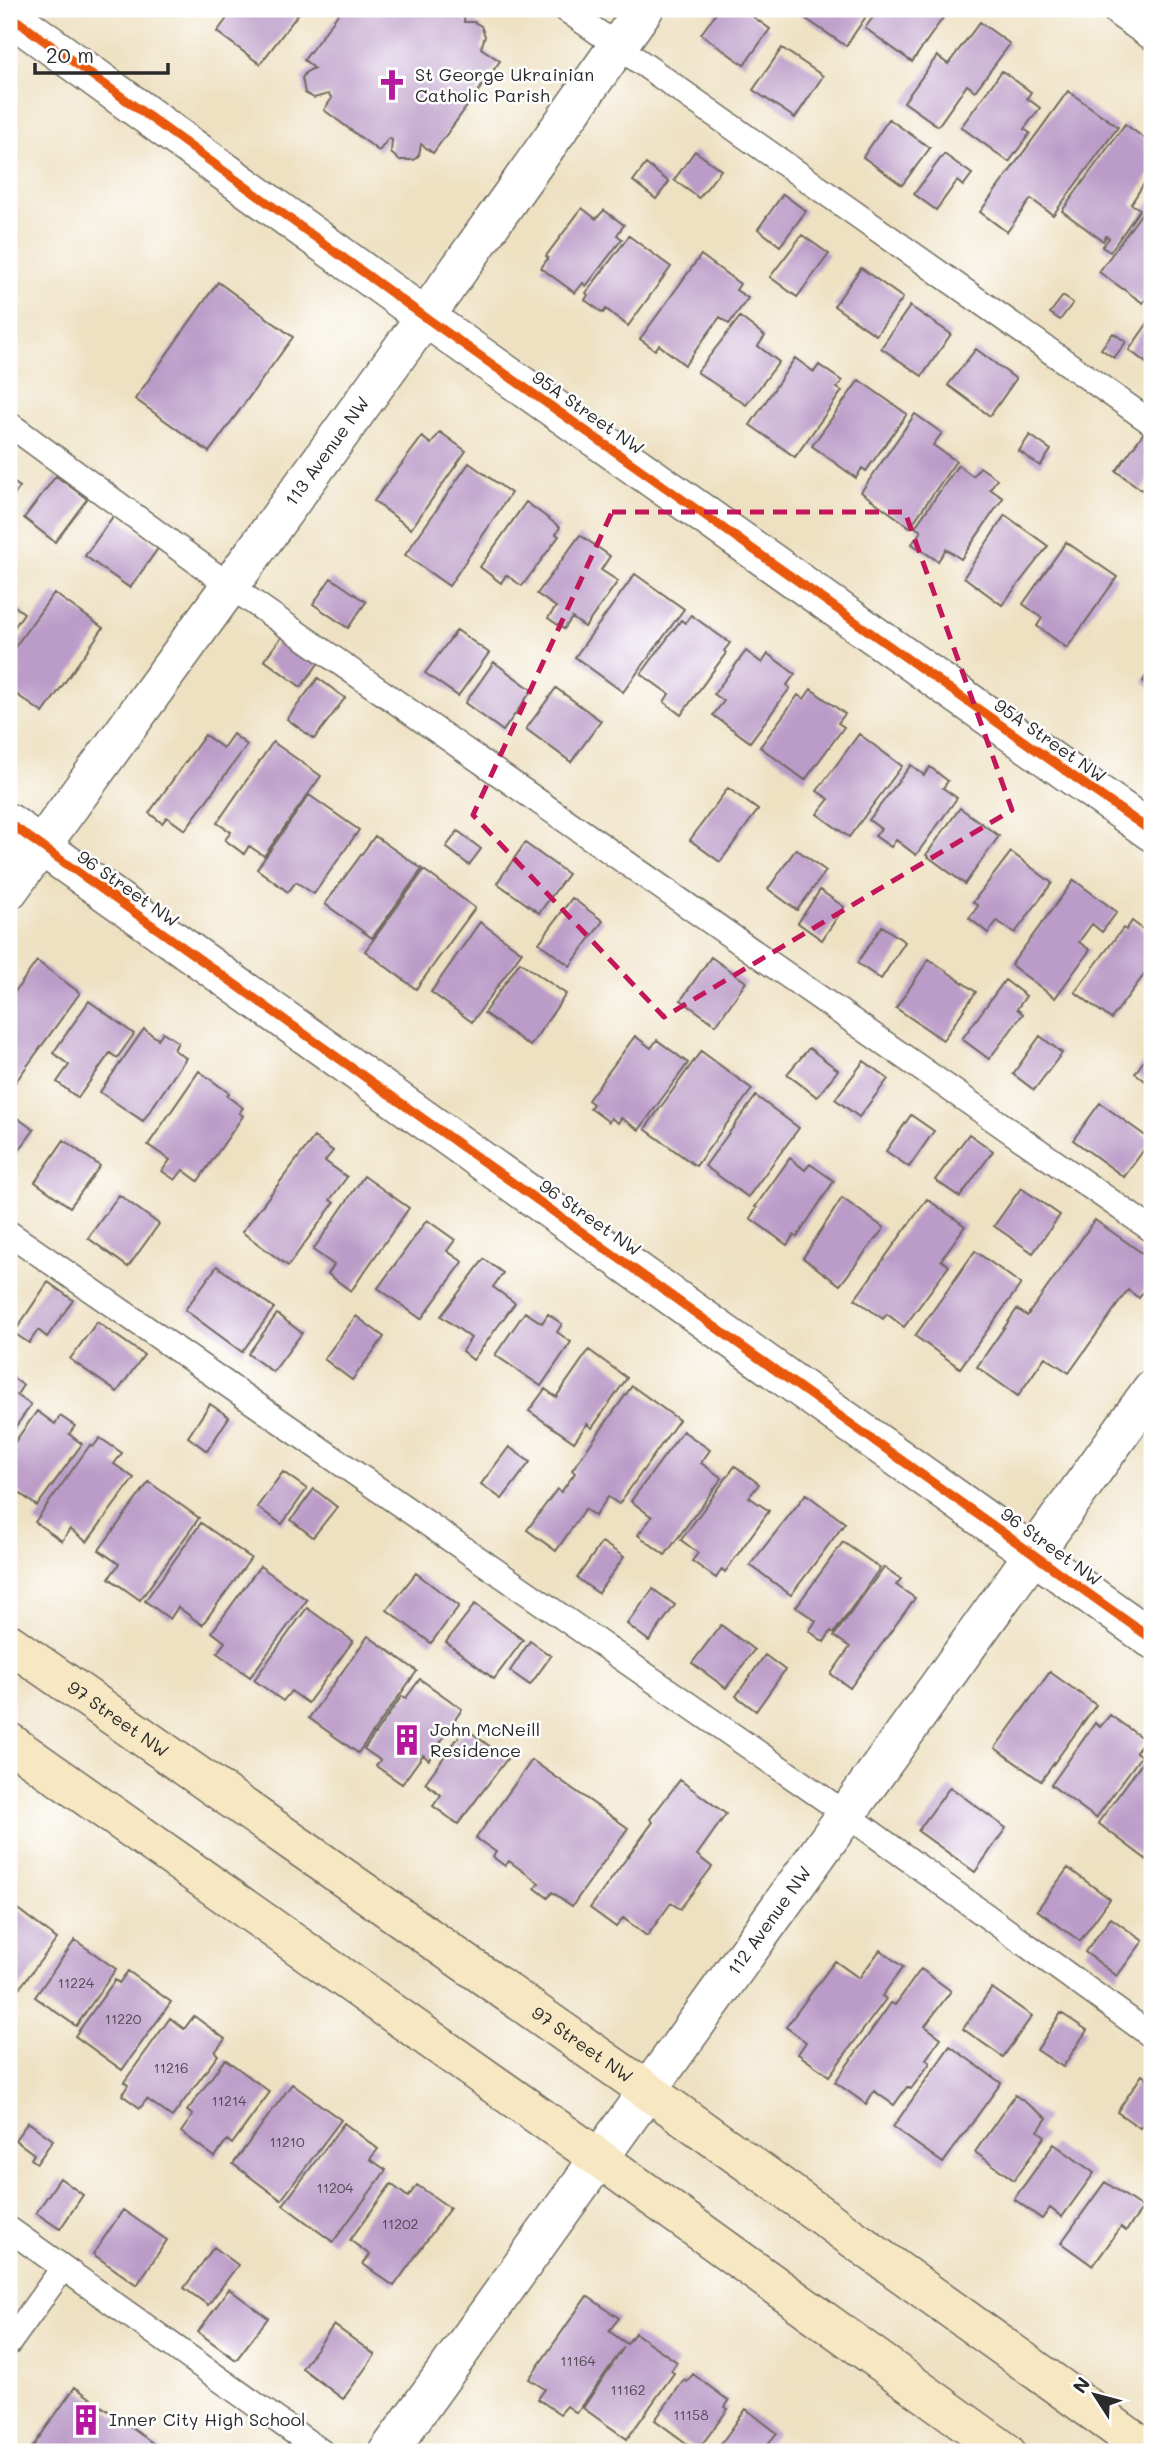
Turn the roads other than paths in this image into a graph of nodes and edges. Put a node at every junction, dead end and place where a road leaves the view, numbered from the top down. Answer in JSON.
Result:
{"nodes":[{"id":1,"x":565,"y":9,"type":"edge"},
{"id":2,"x":643,"y":9,"type":"edge"},
{"id":3,"x":1122,"y":9,"type":"edge"},
{"id":4,"x":9,"y":15,"type":"edge"},
{"id":5,"x":1152,"y":30,"type":"edge"},
{"id":6,"x":617,"y":47,"type":"junction"},
{"id":7,"x":425,"y":317,"type":"junction"},
{"id":8,"x":1152,"y":423,"type":"edge"},
{"id":9,"x":9,"y":424,"type":"edge"},
{"id":10,"x":230,"y":586,"type":"junction"},
{"id":11,"x":9,"y":823,"type":"edge"},
{"id":12,"x":1152,"y":832,"type":"edge"},
{"id":13,"x":40,"y":846,"type":"junction"},
{"id":14,"x":9,"y":890,"type":"edge"},
{"id":15,"x":1152,"y":1230,"type":"edge"},
{"id":16,"x":9,"y":1233,"type":"edge"},
{"id":17,"x":1152,"y":1389,"type":"edge"},
{"id":18,"x":1034,"y":1554,"type":"junction"},
{"id":19,"x":1152,"y":1639,"type":"edge"},
{"id":20,"x":9,"y":1643,"type":"edge"},
{"id":21,"x":9,"y":1742,"type":"edge"},
{"id":22,"x":846,"y":1814,"type":"junction"},
{"id":23,"x":1152,"y":2036,"type":"edge"},
{"id":24,"x":648,"y":2091,"type":"junction"},
{"id":25,"x":600,"y":2159,"type":"junction"},
{"id":26,"x":9,"y":2229,"type":"edge"},
{"id":27,"x":63,"y":2268,"type":"junction"},
{"id":28,"x":9,"y":2343,"type":"edge"},
{"id":29,"x":322,"y":2452,"type":"edge"},
{"id":30,"x":388,"y":2452,"type":"edge"},
{"id":31,"x":1006,"y":2452,"type":"edge"},
{"id":32,"x":1150,"y":2452,"type":"edge"}],
"edges":[{"from":1,"to":6,"type":"lane"},
{"from":2,"to":6,"type":"street","name":"113 Avenue NW"},
{"from":3,"to":5,"type":"street"},
{"from":4,"to":7,"type":"street","name":"95A Street NW"},
{"from":6,"to":7,"type":"street","name":"113 Avenue NW"},
{"from":6,"to":8,"type":"lane"},
{"from":7,"to":10,"type":"street","name":"113 Avenue NW"},
{"from":7,"to":12,"type":"street","name":"95A Street NW"},
{"from":9,"to":10,"type":"lane"},
{"from":10,"to":13,"type":"street","name":"113 Avenue NW"},
{"from":10,"to":15,"type":"lane"},
{"from":11,"to":13,"type":"street","name":"96 Street NW"},
{"from":13,"to":14,"type":"street","name":"113 Avenue NW"},
{"from":13,"to":18,"type":"street","name":"96 Street NW"},
{"from":16,"to":22,"type":"lane"},
{"from":17,"to":18,"type":"street","name":"112 Avenue NW"},
{"from":18,"to":19,"type":"street","name":"96 Street NW"},
{"from":18,"to":22,"type":"street","name":"112 Avenue NW"},
{"from":20,"to":24,"type":"main road","name":"97 Street NW"},
{"from":21,"to":25,"type":"main road"},
{"from":22,"to":23,"type":"lane"},
{"from":22,"to":24,"type":"street","name":"112 Avenue NW"},
{"from":24,"to":25,"type":"street","name":"112 Avenue NW"},
{"from":24,"to":32,"type":"main road","name":"97 Street NW"},
{"from":25,"to":30,"type":"street","name":"112 Avenue NW"},
{"from":25,"to":31,"type":"main road"},
{"from":26,"to":27,"type":"lane"},
{"from":27,"to":28,"type":"lane"},
{"from":27,"to":29,"type":"lane"}]}
